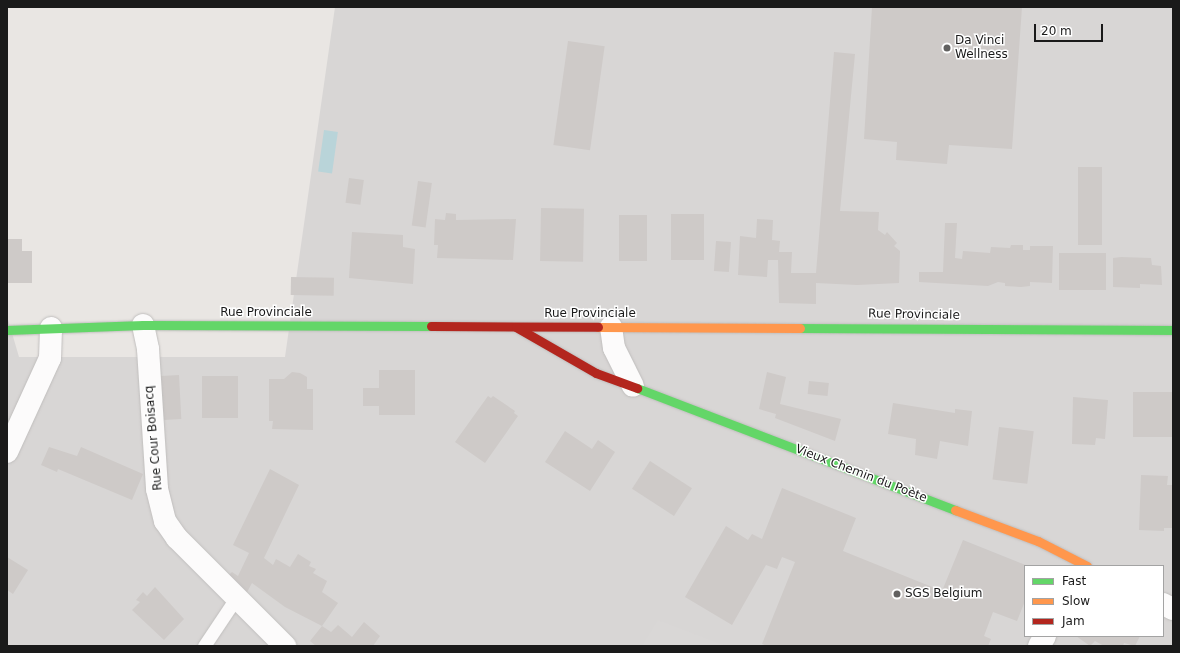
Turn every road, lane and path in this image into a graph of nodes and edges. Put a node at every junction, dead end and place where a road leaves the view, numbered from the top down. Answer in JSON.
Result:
{"nodes":[{"id":1,"x":143,"y":325,"type":"junction"},
{"id":2,"x":514,"y":326,"type":"junction"},
{"id":3,"x":611,"y":327,"type":"junction"},
{"id":4,"x":51,"y":328,"type":"junction"},
{"id":5,"x":7,"y":330,"type":"edge"},
{"id":6,"x":1173,"y":330,"type":"edge"},
{"id":7,"x":633,"y":386,"type":"junction"},
{"id":8,"x":7,"y":452,"type":"edge"},
{"id":9,"x":1085,"y":565,"type":"edge"},
{"id":10,"x":236,"y":598,"type":"junction"},
{"id":11,"x":1164,"y":604,"type":"edge"},
{"id":12,"x":1173,"y":609,"type":"edge"},
{"id":13,"x":1044,"y":637,"type":"edge"},
{"id":14,"x":204,"y":646,"type":"edge"},
{"id":15,"x":285,"y":646,"type":"edge"},
{"id":16,"x":1040,"y":646,"type":"edge"}],
"edges":[{"from":1,"to":2,"type":"main road","name":"Rue Provinciale"},
{"from":1,"to":4,"type":"main road","name":"Rue Provinciale"},
{"from":1,"to":10,"type":"street","name":"Rue Cour Boisacq"},
{"from":2,"to":3,"type":"main road","name":"Rue Provinciale"},
{"from":2,"to":7,"type":"main road"},
{"from":3,"to":6,"type":"main road","name":"Rue Provinciale"},
{"from":3,"to":7,"type":"street"},
{"from":4,"to":5,"type":"main road","name":"Rue Provinciale"},
{"from":4,"to":8,"type":"street"},
{"from":7,"to":9,"type":"main road","name":"Vieux Chemin du Poète"},
{"from":10,"to":14,"type":"lane"},
{"from":10,"to":15,"type":"street","name":"Rue Cour Boisacq"},
{"from":11,"to":12,"type":"street"},
{"from":13,"to":16,"type":"street"}]}
